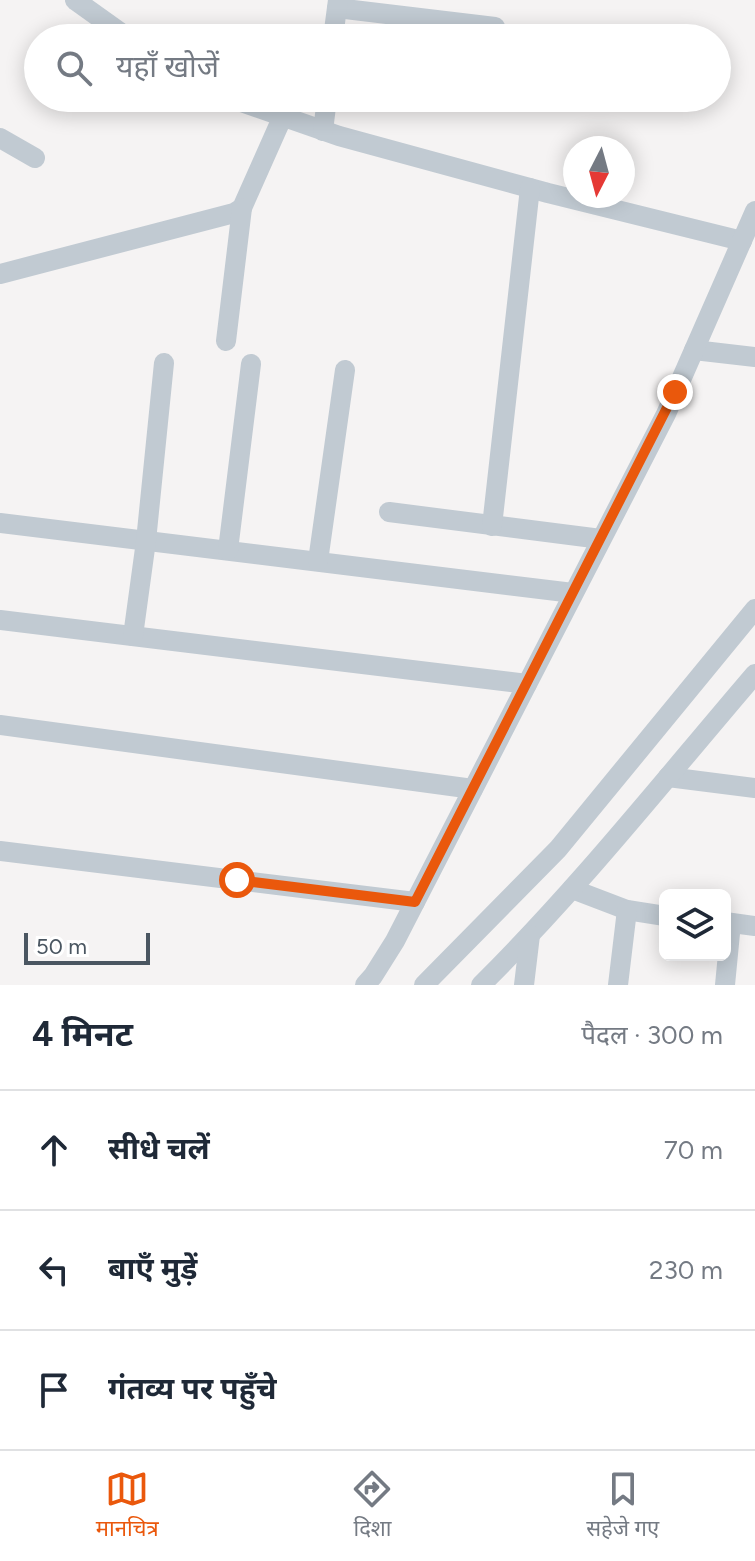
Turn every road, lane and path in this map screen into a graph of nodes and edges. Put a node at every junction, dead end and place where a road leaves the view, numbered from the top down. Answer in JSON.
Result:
{"nodes":[{"id":1,"x":75,"y":0,"type":"edge"},
{"id":2,"x":337,"y":4,"type":"edge"},
{"id":3,"x":108,"y":24,"type":"edge"},
{"id":4,"x":335,"y":24,"type":"edge"},
{"id":5,"x":474,"y":24,"type":"edge"},
{"id":6,"x":266,"y":112,"type":"edge"},
{"id":7,"x":325,"y":112,"type":"edge"},
{"id":8,"x":282,"y":118,"type":"junction"},
{"id":9,"x":323,"y":131,"type":"junction"},
{"id":10,"x":0,"y":138,"type":"edge"},
{"id":11,"x":35,"y":158,"type":"dead end"},
{"id":12,"x":530,"y":188,"type":"junction"},
{"id":13,"x":242,"y":208,"type":"junction"},
{"id":14,"x":755,"y":211,"type":"edge"},
{"id":15,"x":742,"y":241,"type":"junction"},
{"id":16,"x":0,"y":274,"type":"edge"},
{"id":17,"x":226,"y":341,"type":"dead end"},
{"id":18,"x":694,"y":350,"type":"junction"},
{"id":19,"x":755,"y":357,"type":"edge"},
{"id":20,"x":164,"y":363,"type":"dead end"},
{"id":21,"x":251,"y":364,"type":"dead end"},
{"id":22,"x":345,"y":370,"type":"dead end"},
{"id":23,"x":389,"y":512,"type":"dead end"},
{"id":24,"x":0,"y":523,"type":"edge"},
{"id":25,"x":492,"y":526,"type":"junction"},
{"id":26,"x":601,"y":539,"type":"junction"},
{"id":27,"x":146,"y":541,"type":"junction"},
{"id":28,"x":228,"y":550,"type":"junction"},
{"id":29,"x":318,"y":561,"type":"junction"},
{"id":30,"x":573,"y":593,"type":"junction"},
{"id":31,"x":755,"y":609,"type":"edge"},
{"id":32,"x":0,"y":620,"type":"edge"},
{"id":33,"x":133,"y":636,"type":"junction"},
{"id":34,"x":753,"y":679,"type":"edge"},
{"id":35,"x":527,"y":684,"type":"junction"},
{"id":36,"x":0,"y":725,"type":"edge"},
{"id":37,"x":668,"y":777,"type":"junction"},
{"id":38,"x":755,"y":788,"type":"edge"},
{"id":39,"x":473,"y":789,"type":"junction"},
{"id":40,"x":0,"y":851,"type":"edge"},
{"id":41,"x":572,"y":889,"type":"junction"},
{"id":42,"x":415,"y":902,"type":"junction"},
{"id":43,"x":627,"y":910,"type":"junction"},
{"id":44,"x":659,"y":915,"type":"edge"},
{"id":45,"x":731,"y":922,"type":"edge"},
{"id":46,"x":755,"y":926,"type":"edge"},
{"id":47,"x":530,"y":935,"type":"junction"},
{"id":48,"x":726,"y":961,"type":"edge"},
{"id":49,"x":365,"y":985,"type":"edge"},
{"id":50,"x":424,"y":985,"type":"edge"},
{"id":51,"x":481,"y":985,"type":"edge"},
{"id":52,"x":524,"y":985,"type":"edge"},
{"id":53,"x":618,"y":985,"type":"edge"},
{"id":54,"x":725,"y":985,"type":"edge"}],
"edges":[{"from":1,"to":3,"type":"street"},
{"from":2,"to":4,"type":"street"},
{"from":2,"to":5,"type":"street"},
{"from":6,"to":8,"type":"street"},
{"from":7,"to":9,"type":"street"},
{"from":8,"to":9,"type":"street"},
{"from":8,"to":13,"type":"street"},
{"from":9,"to":12,"type":"street"},
{"from":10,"to":11,"type":"street"},
{"from":12,"to":15,"type":"street"},
{"from":12,"to":25,"type":"street"},
{"from":13,"to":16,"type":"street"},
{"from":13,"to":17,"type":"street"},
{"from":14,"to":15,"type":"street"},
{"from":15,"to":18,"type":"street"},
{"from":18,"to":19,"type":"street"},
{"from":18,"to":26,"type":"street"},
{"from":20,"to":27,"type":"street"},
{"from":21,"to":28,"type":"street"},
{"from":22,"to":29,"type":"street"},
{"from":23,"to":25,"type":"street"},
{"from":24,"to":27,"type":"street"},
{"from":25,"to":26,"type":"street"},
{"from":26,"to":30,"type":"street"},
{"from":27,"to":28,"type":"street"},
{"from":27,"to":33,"type":"street"},
{"from":28,"to":29,"type":"street"},
{"from":29,"to":30,"type":"street"},
{"from":30,"to":35,"type":"street"},
{"from":31,"to":50,"type":"street"},
{"from":32,"to":33,"type":"street"},
{"from":33,"to":35,"type":"street"},
{"from":34,"to":37,"type":"street"},
{"from":35,"to":39,"type":"street"},
{"from":36,"to":39,"type":"street"},
{"from":37,"to":38,"type":"street"},
{"from":37,"to":41,"type":"street"},
{"from":39,"to":42,"type":"street"},
{"from":40,"to":42,"type":"street"},
{"from":41,"to":43,"type":"street"},
{"from":41,"to":47,"type":"street"},
{"from":42,"to":49,"type":"street"},
{"from":43,"to":44,"type":"street"},
{"from":43,"to":53,"type":"street"},
{"from":45,"to":46,"type":"street"},
{"from":47,"to":51,"type":"street"},
{"from":47,"to":52,"type":"street"},
{"from":48,"to":54,"type":"street"}]}
